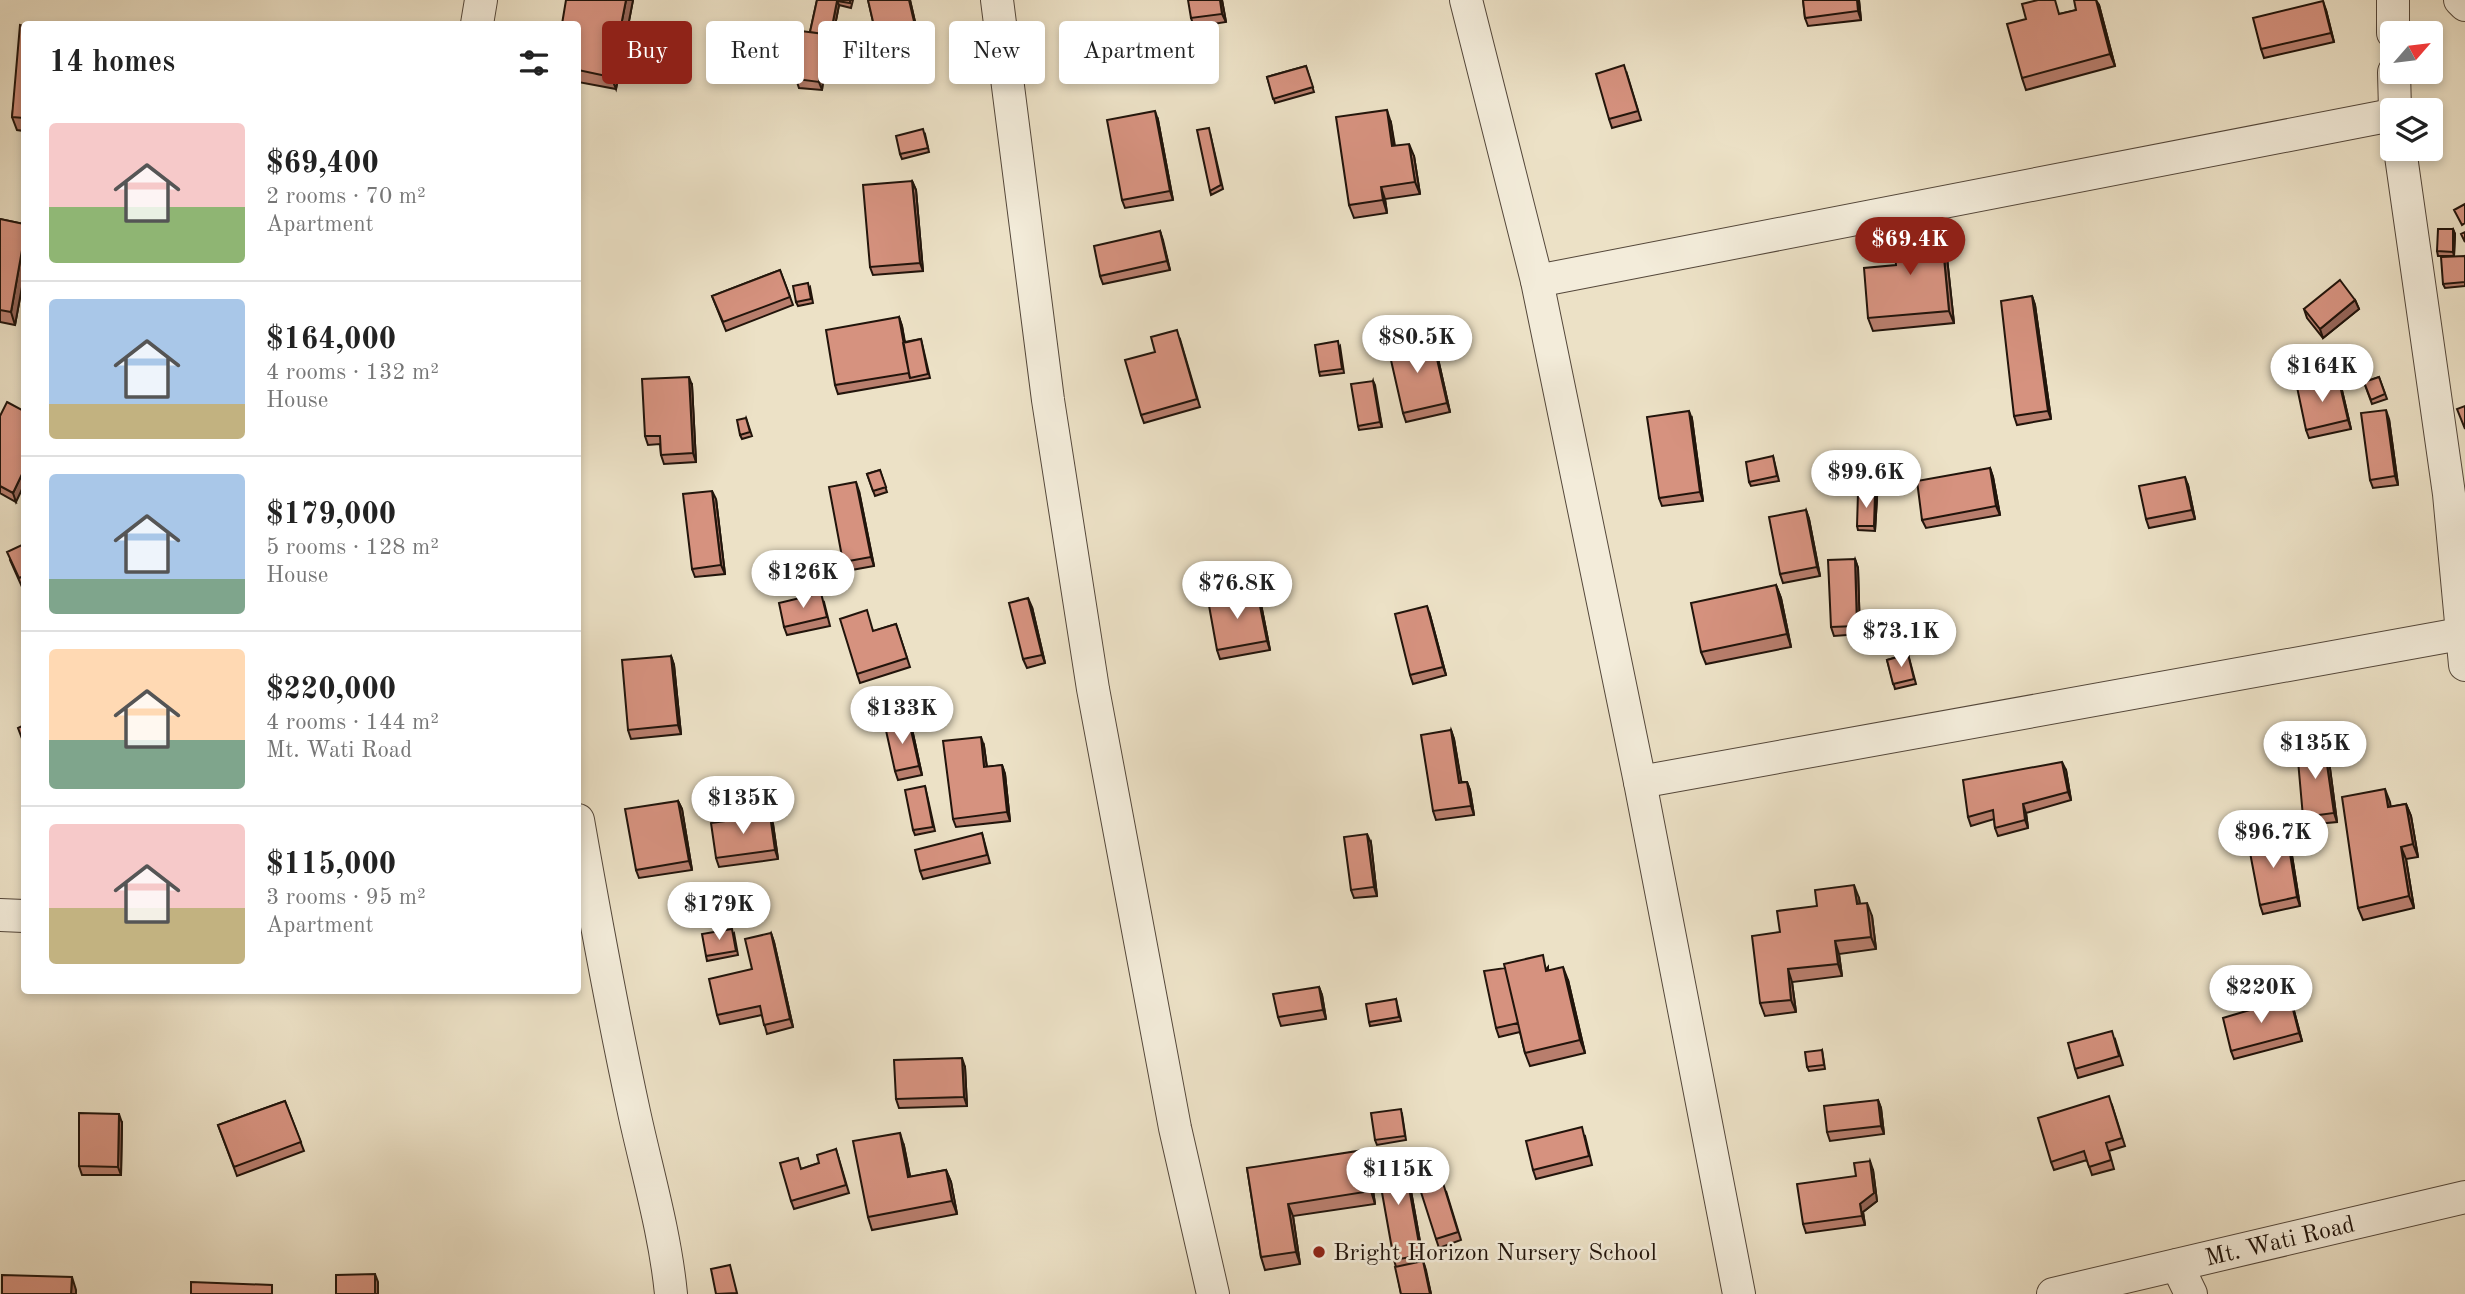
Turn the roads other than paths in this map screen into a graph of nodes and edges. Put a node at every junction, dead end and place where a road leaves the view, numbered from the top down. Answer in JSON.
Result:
{"nodes":[{"id":1,"x":481,"y":0,"type":"edge"},
{"id":2,"x":997,"y":0,"type":"edge"},
{"id":3,"x":1466,"y":0,"type":"edge"},
{"id":4,"x":2393,"y":0,"type":"edge"},
{"id":5,"x":2460,"y":0,"type":"edge"},
{"id":6,"x":2465,"y":5,"type":"edge"},
{"id":7,"x":478,"y":21,"type":"edge"},
{"id":8,"x":2393,"y":21,"type":"edge"},
{"id":9,"x":2380,"y":117,"type":"edge"},
{"id":10,"x":2402,"y":161,"type":"edge"},
{"id":11,"x":1537,"y":281,"type":"junction"},
{"id":12,"x":2460,"y":634,"type":"junction"},
{"id":13,"x":2465,"y":665,"type":"edge"},
{"id":14,"x":1640,"y":782,"type":"junction"},
{"id":15,"x":581,"y":836,"type":"edge"},
{"id":16,"x":0,"y":915,"type":"edge"},
{"id":17,"x":21,"y":916,"type":"edge"},
{"id":18,"x":2465,"y":1197,"type":"edge"},
{"id":19,"x":2177,"y":1265,"type":"junction"},
{"id":20,"x":671,"y":1294,"type":"edge"},
{"id":21,"x":1213,"y":1294,"type":"edge"},
{"id":22,"x":1739,"y":1294,"type":"edge"},
{"id":23,"x":2053,"y":1294,"type":"edge"},
{"id":24,"x":2190,"y":1294,"type":"edge"}],
"edges":[{"from":1,"to":7,"type":"street"},
{"from":2,"to":21,"type":"street"},
{"from":3,"to":11,"type":"street"},
{"from":4,"to":8,"type":"street"},
{"from":5,"to":6,"type":"street"},
{"from":9,"to":11,"type":"street"},
{"from":10,"to":12,"type":"street"},
{"from":11,"to":14,"type":"street"},
{"from":12,"to":13,"type":"street"},
{"from":12,"to":14,"type":"street"},
{"from":14,"to":22,"type":"street"},
{"from":15,"to":20,"type":"street"},
{"from":16,"to":17,"type":"street"},
{"from":18,"to":19,"type":"street","name":"Mt. Wati Road"},
{"from":19,"to":23,"type":"street","name":"Mt. Wati Road"},
{"from":19,"to":24,"type":"street"}]}
